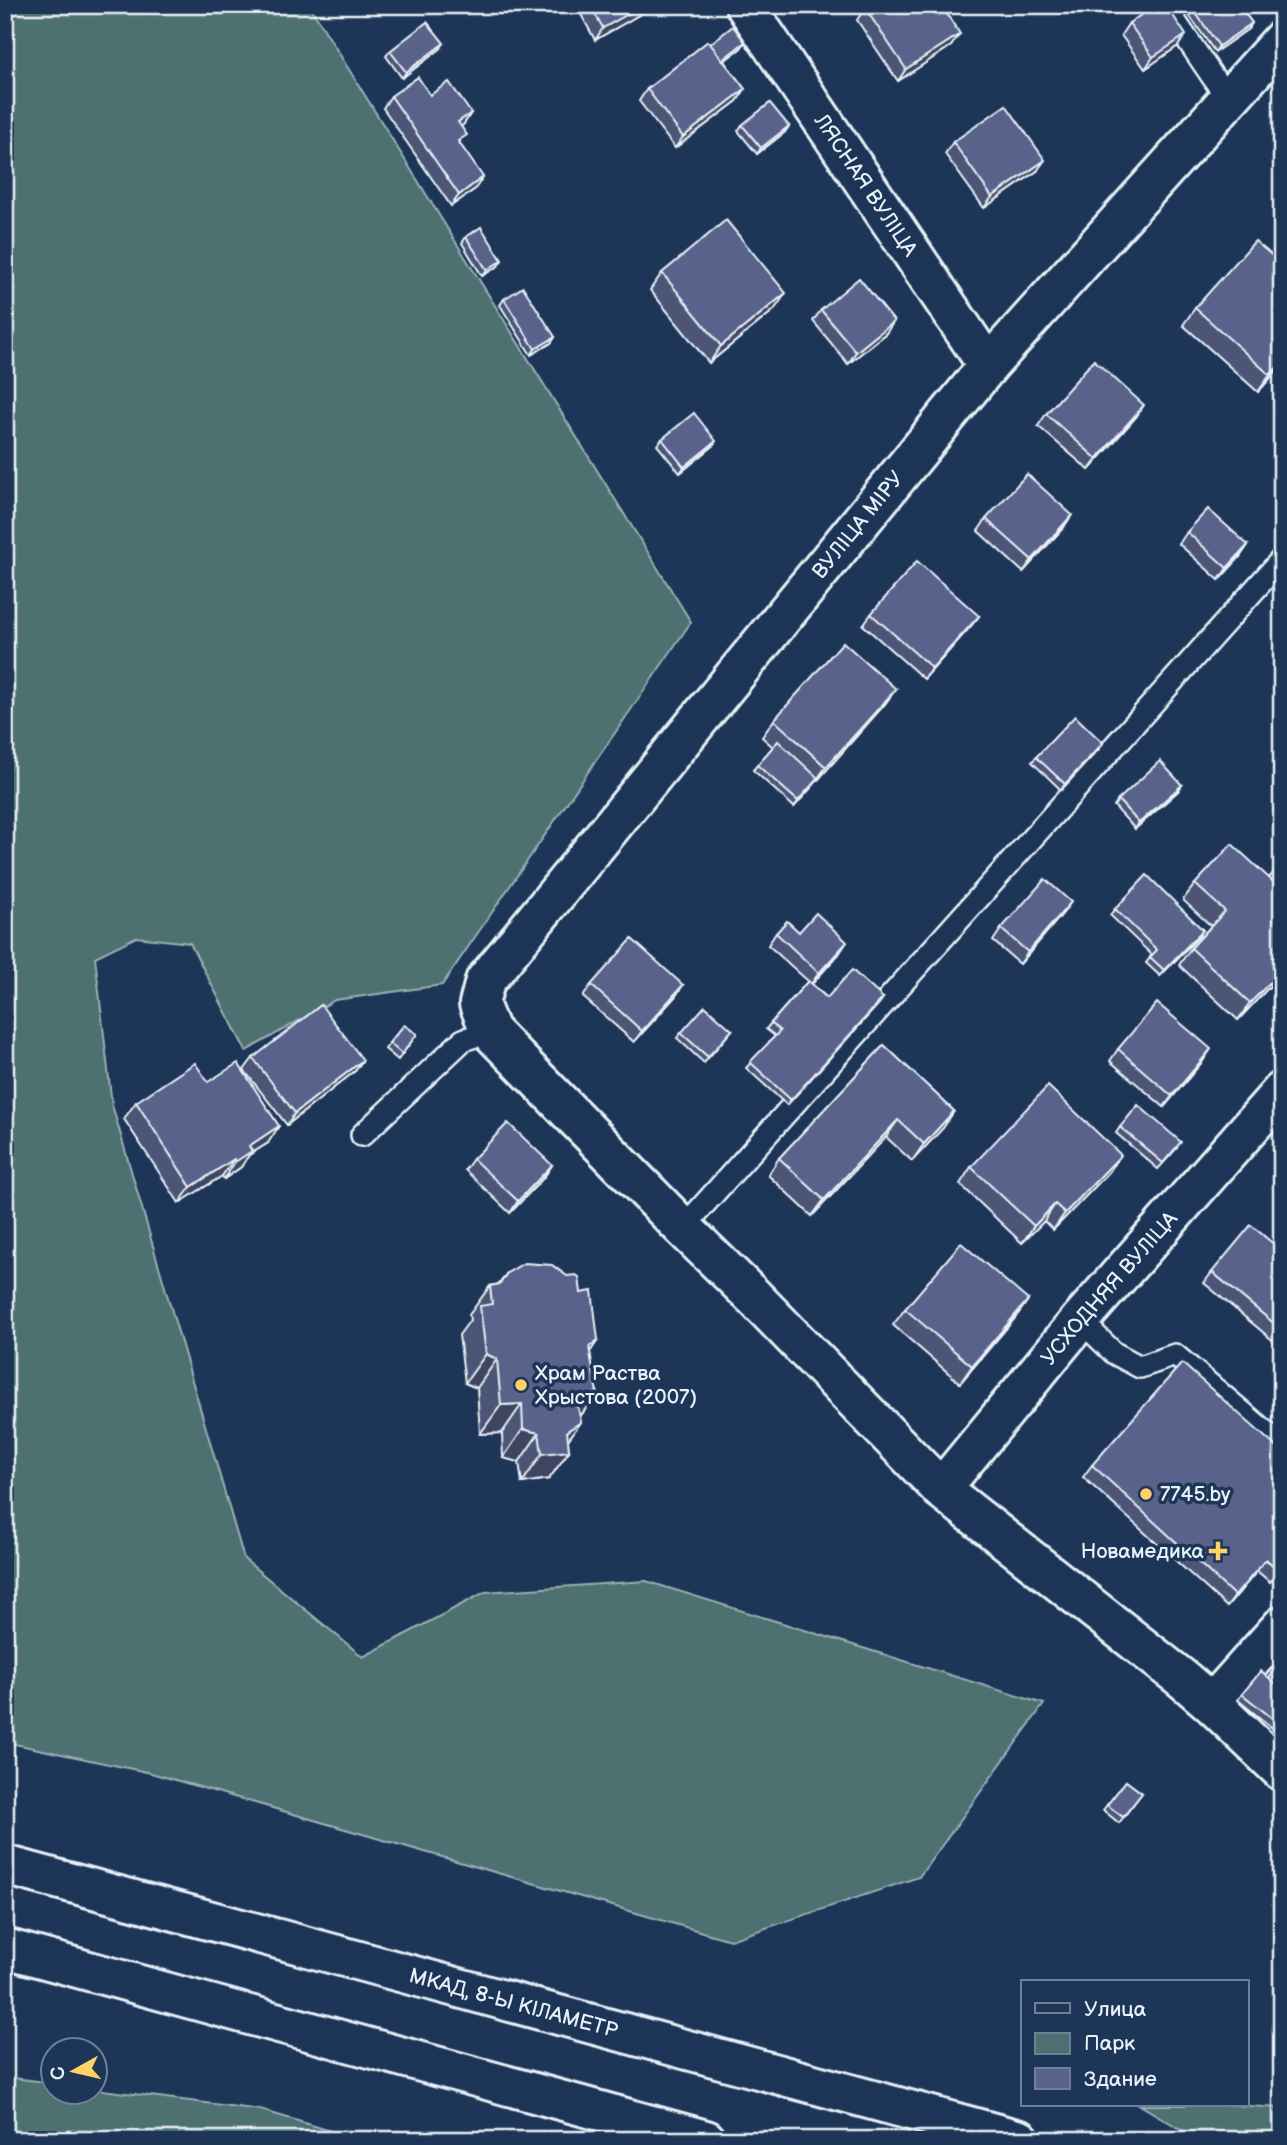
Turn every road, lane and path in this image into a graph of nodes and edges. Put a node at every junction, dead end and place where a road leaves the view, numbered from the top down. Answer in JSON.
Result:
{"nodes":[{"id":1,"x":745,"y":5,"type":"edge"},
{"id":2,"x":1164,"y":5,"type":"edge"},
{"id":3,"x":1282,"y":40,"type":"edge"},
{"id":4,"x":1228,"y":101,"type":"junction"},
{"id":5,"x":988,"y":366,"type":"junction"},
{"id":6,"x":1282,"y":559,"type":"edge"},
{"id":7,"x":490,"y":1031,"type":"junction"},
{"id":8,"x":1282,"y":1091,"type":"edge"},
{"id":9,"x":362,"y":1135,"type":"dead end"},
{"id":10,"x":683,"y":1228,"type":"junction"},
{"id":11,"x":1080,"y":1320,"type":"junction"},
{"id":12,"x":1282,"y":1446,"type":"edge"},
{"id":13,"x":941,"y":1489,"type":"junction"},
{"id":14,"x":1282,"y":1626,"type":"edge"},
{"id":15,"x":1212,"y":1703,"type":"junction"},
{"id":16,"x":1282,"y":1771,"type":"edge"},
{"id":17,"x":5,"y":1865,"type":"edge"},
{"id":18,"x":5,"y":1948,"type":"edge"},
{"id":19,"x":706,"y":2140,"type":"edge"},
{"id":20,"x":1020,"y":2140,"type":"edge"}],
"edges":[{"from":1,"to":5,"type":"main road","name":"ЛЯСНАЯ ВУЛІЦА"},
{"from":2,"to":4,"type":"lane"},
{"from":3,"to":4,"type":"main road","name":"ВУЛІЦА МІРУ"},
{"from":4,"to":5,"type":"main road","name":"ВУЛІЦА МІРУ"},
{"from":5,"to":7,"type":"main road","name":"ВУЛІЦА МІРУ"},
{"from":6,"to":10,"type":"lane"},
{"from":7,"to":9,"type":"lane"},
{"from":7,"to":10,"type":"main road"},
{"from":8,"to":11,"type":"main road","name":"УСХОДНЯЯ ВУЛІЦА"},
{"from":10,"to":13,"type":"main road"},
{"from":11,"to":12,"type":"lane"},
{"from":11,"to":13,"type":"main road","name":"УСХОДНЯЯ ВУЛІЦА"},
{"from":13,"to":15,"type":"main road"},
{"from":14,"to":15,"type":"main road"},
{"from":15,"to":16,"type":"main road"},
{"from":17,"to":20,"type":"main road","name":"МКАД, 8-Ы КІЛАМЕТР"},
{"from":18,"to":19,"type":"main road"}]}
